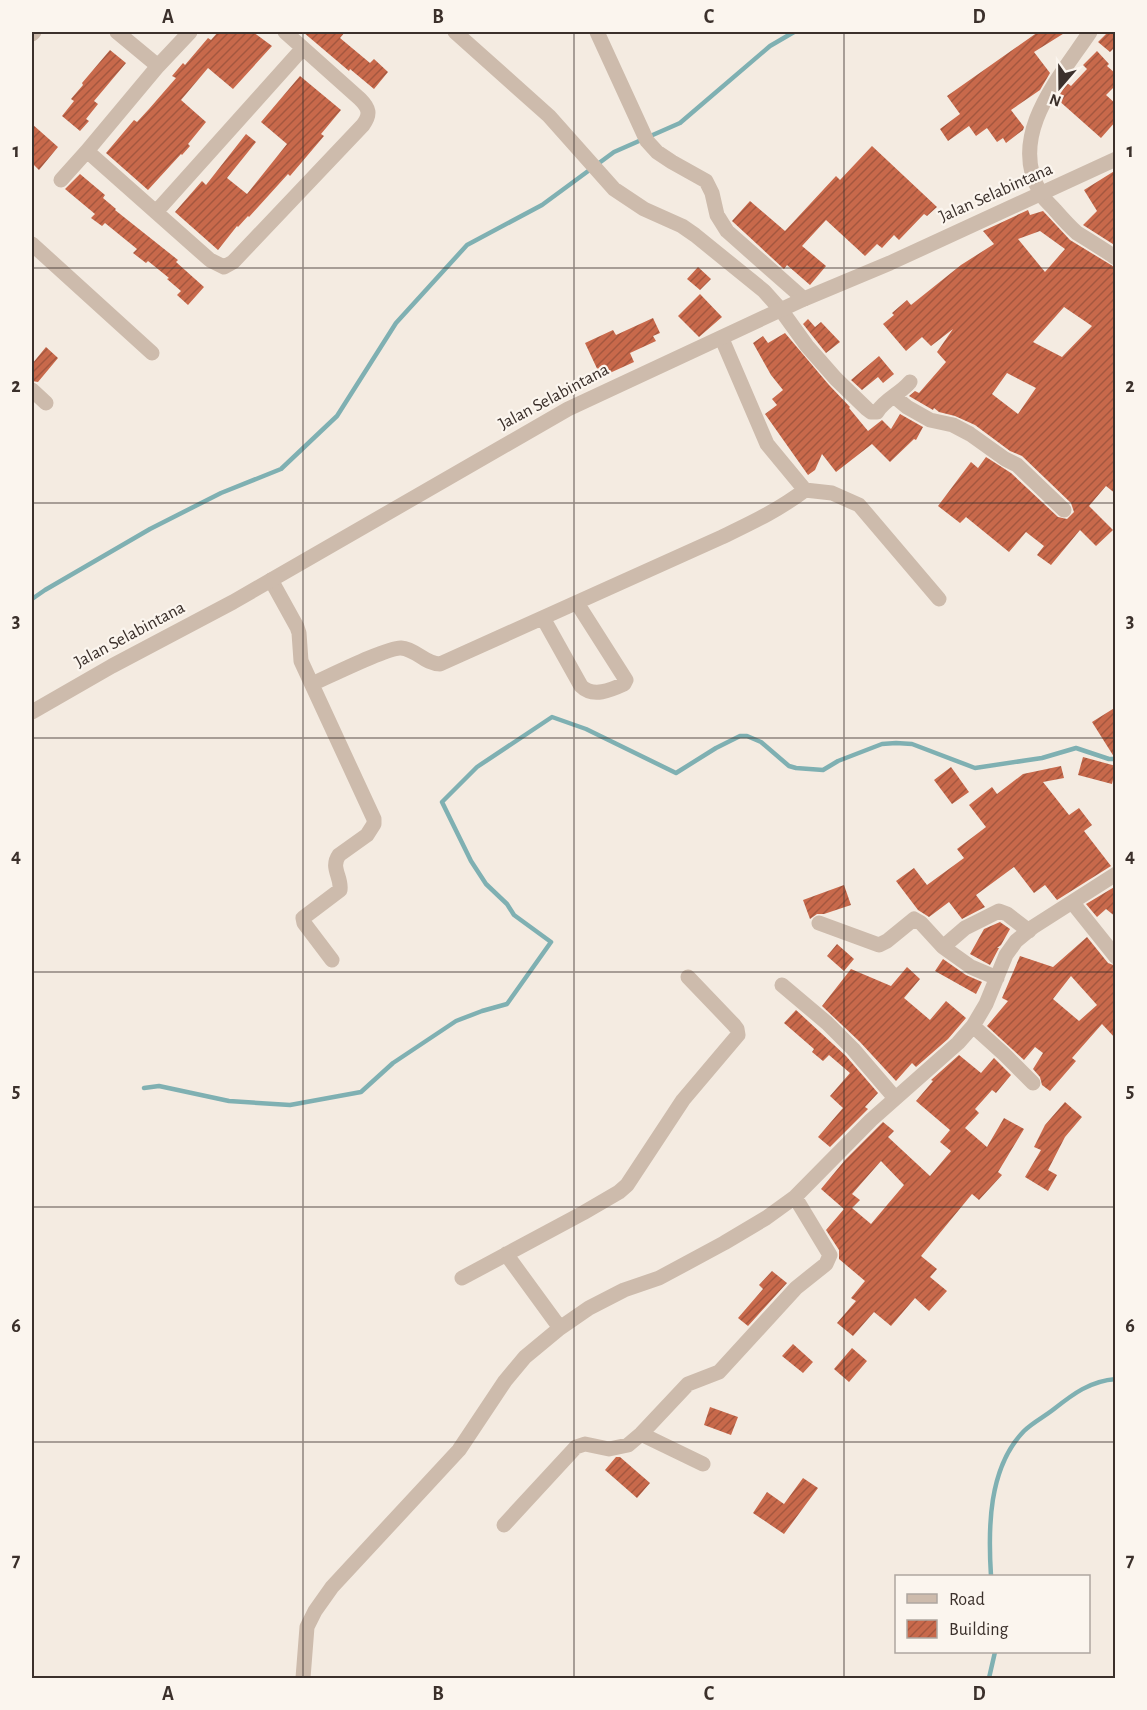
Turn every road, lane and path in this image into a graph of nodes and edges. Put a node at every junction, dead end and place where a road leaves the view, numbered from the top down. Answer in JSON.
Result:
{"nodes":[{"id":1,"x":117,"y":32,"type":"edge"},
{"id":2,"x":190,"y":32,"type":"edge"},
{"id":3,"x":285,"y":32,"type":"edge"},
{"id":4,"x":455,"y":32,"type":"edge"},
{"id":5,"x":597,"y":32,"type":"edge"},
{"id":6,"x":1090,"y":32,"type":"edge"},
{"id":7,"x":303,"y":48,"type":"junction"},
{"id":8,"x":158,"y":66,"type":"junction"},
{"id":9,"x":87,"y":151,"type":"junction"},
{"id":10,"x":1116,"y":159,"type":"edge"},
{"id":11,"x":61,"y":180,"type":"dead end"},
{"id":12,"x":1040,"y":194,"type":"junction"},
{"id":13,"x":156,"y":212,"type":"junction"},
{"id":14,"x":32,"y":244,"type":"edge"},
{"id":15,"x":1116,"y":258,"type":"edge"},
{"id":16,"x":804,"y":299,"type":"junction"},
{"id":17,"x":781,"y":310,"type":"junction"},
{"id":18,"x":722,"y":339,"type":"junction"},
{"id":19,"x":152,"y":353,"type":"dead end"},
{"id":20,"x":910,"y":382,"type":"dead end"},
{"id":21,"x":32,"y":390,"type":"edge"},
{"id":22,"x":895,"y":397,"type":"junction"},
{"id":23,"x":46,"y":403,"type":"dead end"},
{"id":24,"x":805,"y":490,"type":"junction"},
{"id":25,"x":1065,"y":510,"type":"dead end"},
{"id":26,"x":271,"y":580,"type":"junction"},
{"id":27,"x":939,"y":598,"type":"dead end"},
{"id":28,"x":577,"y":603,"type":"junction"},
{"id":29,"x":543,"y":618,"type":"junction"},
{"id":30,"x":312,"y":684,"type":"junction"},
{"id":31,"x":32,"y":712,"type":"edge"},
{"id":32,"x":1116,"y":874,"type":"edge"},
{"id":33,"x":1072,"y":902,"type":"junction"},
{"id":34,"x":819,"y":923,"type":"dead end"},
{"id":35,"x":1029,"y":931,"type":"junction"},
{"id":36,"x":943,"y":947,"type":"junction"},
{"id":37,"x":1116,"y":957,"type":"edge"},
{"id":38,"x":332,"y":960,"type":"dead end"},
{"id":39,"x":688,"y":977,"type":"dead end"},
{"id":40,"x":996,"y":978,"type":"junction"},
{"id":41,"x":782,"y":985,"type":"dead end"},
{"id":42,"x":973,"y":1026,"type":"junction"},
{"id":43,"x":1033,"y":1083,"type":"dead end"},
{"id":44,"x":895,"y":1098,"type":"junction"},
{"id":45,"x":795,"y":1197,"type":"junction"},
{"id":46,"x":506,"y":1254,"type":"junction"},
{"id":47,"x":462,"y":1278,"type":"dead end"},
{"id":48,"x":560,"y":1328,"type":"junction"},
{"id":49,"x":642,"y":1434,"type":"junction"},
{"id":50,"x":703,"y":1464,"type":"dead end"},
{"id":51,"x":504,"y":1525,"type":"dead end"},
{"id":52,"x":303,"y":1678,"type":"edge"}],
"edges":[{"from":1,"to":8,"type":"street"},
{"from":2,"to":8,"type":"street"},
{"from":3,"to":7,"type":"street"},
{"from":4,"to":17,"type":"street"},
{"from":5,"to":16,"type":"street"},
{"from":6,"to":12,"type":"street"},
{"from":7,"to":13,"type":"street"},
{"from":7,"to":13,"type":"street"},
{"from":8,"to":9,"type":"street"},
{"from":9,"to":11,"type":"street"},
{"from":9,"to":13,"type":"street"},
{"from":10,"to":12,"type":"street","name":"Jalan Selabintana"},
{"from":12,"to":15,"type":"street"},
{"from":12,"to":16,"type":"street","name":"Jalan Selabintana"},
{"from":14,"to":19,"type":"street"},
{"from":16,"to":17,"type":"street","name":"Jalan Selabintana"},
{"from":17,"to":18,"type":"street","name":"Jalan Selabintana"},
{"from":17,"to":22,"type":"street"},
{"from":18,"to":24,"type":"street"},
{"from":18,"to":26,"type":"street","name":"Jalan Selabintana"},
{"from":20,"to":22,"type":"street"},
{"from":21,"to":23,"type":"street"},
{"from":22,"to":25,"type":"street"},
{"from":24,"to":27,"type":"street"},
{"from":24,"to":28,"type":"street"},
{"from":26,"to":30,"type":"street"},
{"from":26,"to":31,"type":"street","name":"Jalan Selabintana"},
{"from":28,"to":29,"type":"street"},
{"from":28,"to":29,"type":"street"},
{"from":29,"to":30,"type":"street"},
{"from":30,"to":38,"type":"street"},
{"from":32,"to":33,"type":"street"},
{"from":33,"to":35,"type":"street"},
{"from":33,"to":37,"type":"street"},
{"from":34,"to":36,"type":"street"},
{"from":35,"to":36,"type":"street"},
{"from":35,"to":40,"type":"street"},
{"from":36,"to":40,"type":"street"},
{"from":39,"to":46,"type":"street"},
{"from":40,"to":42,"type":"street"},
{"from":41,"to":44,"type":"street"},
{"from":42,"to":43,"type":"street"},
{"from":42,"to":44,"type":"street"},
{"from":44,"to":45,"type":"street"},
{"from":45,"to":48,"type":"street"},
{"from":45,"to":49,"type":"street"},
{"from":46,"to":47,"type":"street"},
{"from":46,"to":48,"type":"street"},
{"from":48,"to":52,"type":"street"},
{"from":49,"to":50,"type":"street"},
{"from":49,"to":51,"type":"street"}]}
